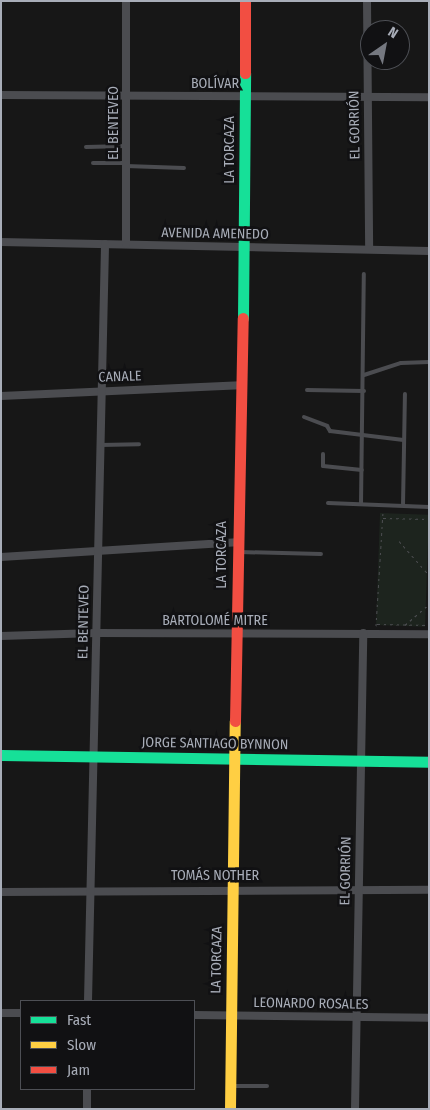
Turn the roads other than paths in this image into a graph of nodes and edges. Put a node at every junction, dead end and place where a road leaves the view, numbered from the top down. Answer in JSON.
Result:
{"nodes":[{"id":1,"x":126,"y":1,"type":"edge"},
{"id":2,"x":245,"y":1,"type":"edge"},
{"id":3,"x":367,"y":1,"type":"edge"},
{"id":4,"x":1,"y":94,"type":"edge"},
{"id":5,"x":126,"y":96,"type":"junction"},
{"id":6,"x":367,"y":96,"type":"junction"},
{"id":7,"x":245,"y":97,"type":"junction"},
{"id":8,"x":429,"y":97,"type":"edge"},
{"id":9,"x":126,"y":146,"type":"junction"},
{"id":10,"x":86,"y":147,"type":"dead end"},
{"id":11,"x":93,"y":163,"type":"dead end"},
{"id":12,"x":126,"y":165,"type":"junction"},
{"id":13,"x":184,"y":168,"type":"dead end"},
{"id":14,"x":1,"y":242,"type":"edge"},
{"id":15,"x":105,"y":244,"type":"junction"},
{"id":16,"x":126,"y":244,"type":"junction"},
{"id":17,"x":244,"y":247,"type":"junction"},
{"id":18,"x":369,"y":249,"type":"junction"},
{"id":19,"x":429,"y":250,"type":"edge"},
{"id":20,"x":364,"y":274,"type":"dead end"},
{"id":21,"x":429,"y":362,"type":"edge"},
{"id":22,"x":364,"y":375,"type":"junction"},
{"id":23,"x":240,"y":385,"type":"junction"},
{"id":24,"x":101,"y":390,"type":"junction"},
{"id":25,"x":307,"y":390,"type":"dead end"},
{"id":26,"x":364,"y":391,"type":"junction"},
{"id":27,"x":405,"y":394,"type":"dead end"},
{"id":28,"x":1,"y":396,"type":"edge"},
{"id":29,"x":304,"y":417,"type":"dead end"},
{"id":30,"x":363,"y":437,"type":"junction"},
{"id":31,"x":403,"y":440,"type":"junction"},
{"id":32,"x":138,"y":444,"type":"dead end"},
{"id":33,"x":100,"y":445,"type":"junction"},
{"id":34,"x":323,"y":454,"type":"dead end"},
{"id":35,"x":362,"y":470,"type":"junction"},
{"id":36,"x":328,"y":503,"type":"dead end"},
{"id":37,"x":361,"y":504,"type":"junction"},
{"id":38,"x":403,"y":506,"type":"junction"},
{"id":39,"x":429,"y":507,"type":"edge"},
{"id":40,"x":237,"y":547,"type":"junction"},
{"id":41,"x":98,"y":551,"type":"junction"},
{"id":42,"x":321,"y":554,"type":"dead end"},
{"id":43,"x":1,"y":557,"type":"edge"},
{"id":44,"x":96,"y":633,"type":"junction"},
{"id":45,"x":237,"y":633,"type":"junction"},
{"id":46,"x":363,"y":633,"type":"junction"},
{"id":47,"x":429,"y":634,"type":"edge"},
{"id":48,"x":1,"y":636,"type":"edge"},
{"id":49,"x":1,"y":755,"type":"edge"},
{"id":50,"x":93,"y":757,"type":"junction"},
{"id":51,"x":234,"y":759,"type":"junction"},
{"id":52,"x":361,"y":761,"type":"junction"},
{"id":53,"x":429,"y":762,"type":"edge"},
{"id":54,"x":90,"y":889,"type":"junction"},
{"id":55,"x":233,"y":889,"type":"junction"},
{"id":56,"x":358,"y":889,"type":"junction"},
{"id":57,"x":429,"y":890,"type":"edge"},
{"id":58,"x":1,"y":892,"type":"edge"},
{"id":59,"x":88,"y":1000,"type":"edge"},
{"id":60,"x":1,"y":1013,"type":"edge"},
{"id":61,"x":20,"y":1013,"type":"edge"},
{"id":62,"x":195,"y":1015,"type":"edge"},
{"id":63,"x":232,"y":1015,"type":"junction"},
{"id":64,"x":357,"y":1017,"type":"junction"},
{"id":65,"x":429,"y":1018,"type":"edge"},
{"id":66,"x":230,"y":1086,"type":"junction"},
{"id":67,"x":267,"y":1086,"type":"dead end"},
{"id":68,"x":87,"y":1090,"type":"edge"},
{"id":69,"x":87,"y":1109,"type":"edge"},
{"id":70,"x":230,"y":1109,"type":"edge"},
{"id":71,"x":356,"y":1109,"type":"edge"}],
"edges":[{"from":1,"to":5,"type":"street","name":"EL BENTEVEO"},
{"from":2,"to":7,"type":"street","name":"LA TORCAZA"},
{"from":3,"to":6,"type":"street","name":"EL GORRIÓN"},
{"from":4,"to":5,"type":"street","name":"BOLÍVAR"},
{"from":5,"to":7,"type":"street","name":"BOLÍVAR"},
{"from":5,"to":9,"type":"street","name":"EL BENTEVEO"},
{"from":6,"to":7,"type":"street","name":"BOLÍVAR"},
{"from":6,"to":8,"type":"street","name":"BOLÍVAR"},
{"from":6,"to":18,"type":"street","name":"EL GORRIÓN"},
{"from":7,"to":17,"type":"street","name":"LA TORCAZA"},
{"from":9,"to":10,"type":"lane"},
{"from":9,"to":12,"type":"street","name":"EL BENTEVEO"},
{"from":11,"to":12,"type":"lane"},
{"from":12,"to":13,"type":"lane"},
{"from":12,"to":16,"type":"street","name":"EL BENTEVEO"},
{"from":14,"to":15,"type":"street","name":"AVENIDA AMENEDO"},
{"from":15,"to":16,"type":"street","name":"AVENIDA AMENEDO"},
{"from":15,"to":24,"type":"street","name":"EL BENTEVEO"},
{"from":16,"to":17,"type":"street","name":"AVENIDA AMENEDO"},
{"from":17,"to":18,"type":"street","name":"AVENIDA AMENEDO"},
{"from":17,"to":23,"type":"street","name":"LA TORCAZA"},
{"from":18,"to":19,"type":"street","name":"AVENIDA AMENEDO"},
{"from":20,"to":22,"type":"lane"},
{"from":21,"to":22,"type":"lane"},
{"from":22,"to":26,"type":"lane"},
{"from":23,"to":24,"type":"street","name":"CANALE"},
{"from":23,"to":40,"type":"street","name":"LA TORCAZA"},
{"from":24,"to":28,"type":"street","name":"CANALE"},
{"from":24,"to":33,"type":"street","name":"EL BENTEVEO"},
{"from":25,"to":26,"type":"lane"},
{"from":26,"to":30,"type":"lane"},
{"from":27,"to":31,"type":"lane"},
{"from":29,"to":30,"type":"lane"},
{"from":30,"to":31,"type":"lane"},
{"from":30,"to":35,"type":"lane"},
{"from":31,"to":38,"type":"lane"},
{"from":32,"to":33,"type":"lane"},
{"from":33,"to":41,"type":"street","name":"EL BENTEVEO"},
{"from":34,"to":35,"type":"lane"},
{"from":35,"to":37,"type":"lane"},
{"from":36,"to":37,"type":"lane"},
{"from":37,"to":38,"type":"lane"},
{"from":38,"to":39,"type":"lane"},
{"from":40,"to":41,"type":"street"},
{"from":40,"to":42,"type":"lane"},
{"from":40,"to":45,"type":"street","name":"LA TORCAZA"},
{"from":41,"to":43,"type":"street"},
{"from":41,"to":44,"type":"street","name":"EL BENTEVEO"},
{"from":44,"to":45,"type":"street","name":"BARTOLOMÉ MITRE"},
{"from":44,"to":48,"type":"street","name":"BARTOLOMÉ MITRE"},
{"from":44,"to":50,"type":"street","name":"EL BENTEVEO"},
{"from":45,"to":46,"type":"street","name":"BARTOLOMÉ MITRE"},
{"from":45,"to":51,"type":"street","name":"LA TORCAZA"},
{"from":46,"to":47,"type":"street","name":"BARTOLOMÉ MITRE"},
{"from":46,"to":52,"type":"street","name":"EL GORRIÓN"},
{"from":49,"to":50,"type":"street","name":"JORGE SANTIAGO BYNNON"},
{"from":50,"to":51,"type":"street","name":"JORGE SANTIAGO BYNNON"},
{"from":50,"to":54,"type":"street","name":"EL BENTEVEO"},
{"from":51,"to":52,"type":"street","name":"JORGE SANTIAGO BYNNON"},
{"from":51,"to":55,"type":"street","name":"LA TORCAZA"},
{"from":52,"to":53,"type":"street","name":"JORGE SANTIAGO BYNNON"},
{"from":52,"to":56,"type":"street","name":"EL GORRIÓN"},
{"from":54,"to":55,"type":"street","name":"TOMÁS NOTHER"},
{"from":54,"to":58,"type":"street","name":"TOMÁS NOTHER"},
{"from":54,"to":59,"type":"street","name":"EL BENTEVEO"},
{"from":55,"to":56,"type":"street","name":"TOMÁS NOTHER"},
{"from":55,"to":63,"type":"street","name":"LA TORCAZA"},
{"from":56,"to":57,"type":"street","name":"TOMÁS NOTHER"},
{"from":56,"to":64,"type":"street","name":"EL GORRIÓN"},
{"from":60,"to":61,"type":"street"},
{"from":62,"to":63,"type":"street","name":"LEONARDO ROSALES"},
{"from":63,"to":64,"type":"street","name":"LEONARDO ROSALES"},
{"from":63,"to":66,"type":"street","name":"LA TORCAZA"},
{"from":64,"to":65,"type":"street","name":"LEONARDO ROSALES"},
{"from":64,"to":71,"type":"street","name":"EL GORRIÓN"},
{"from":66,"to":67,"type":"lane"},
{"from":66,"to":70,"type":"street","name":"LA TORCAZA"},
{"from":68,"to":69,"type":"street"}]}
